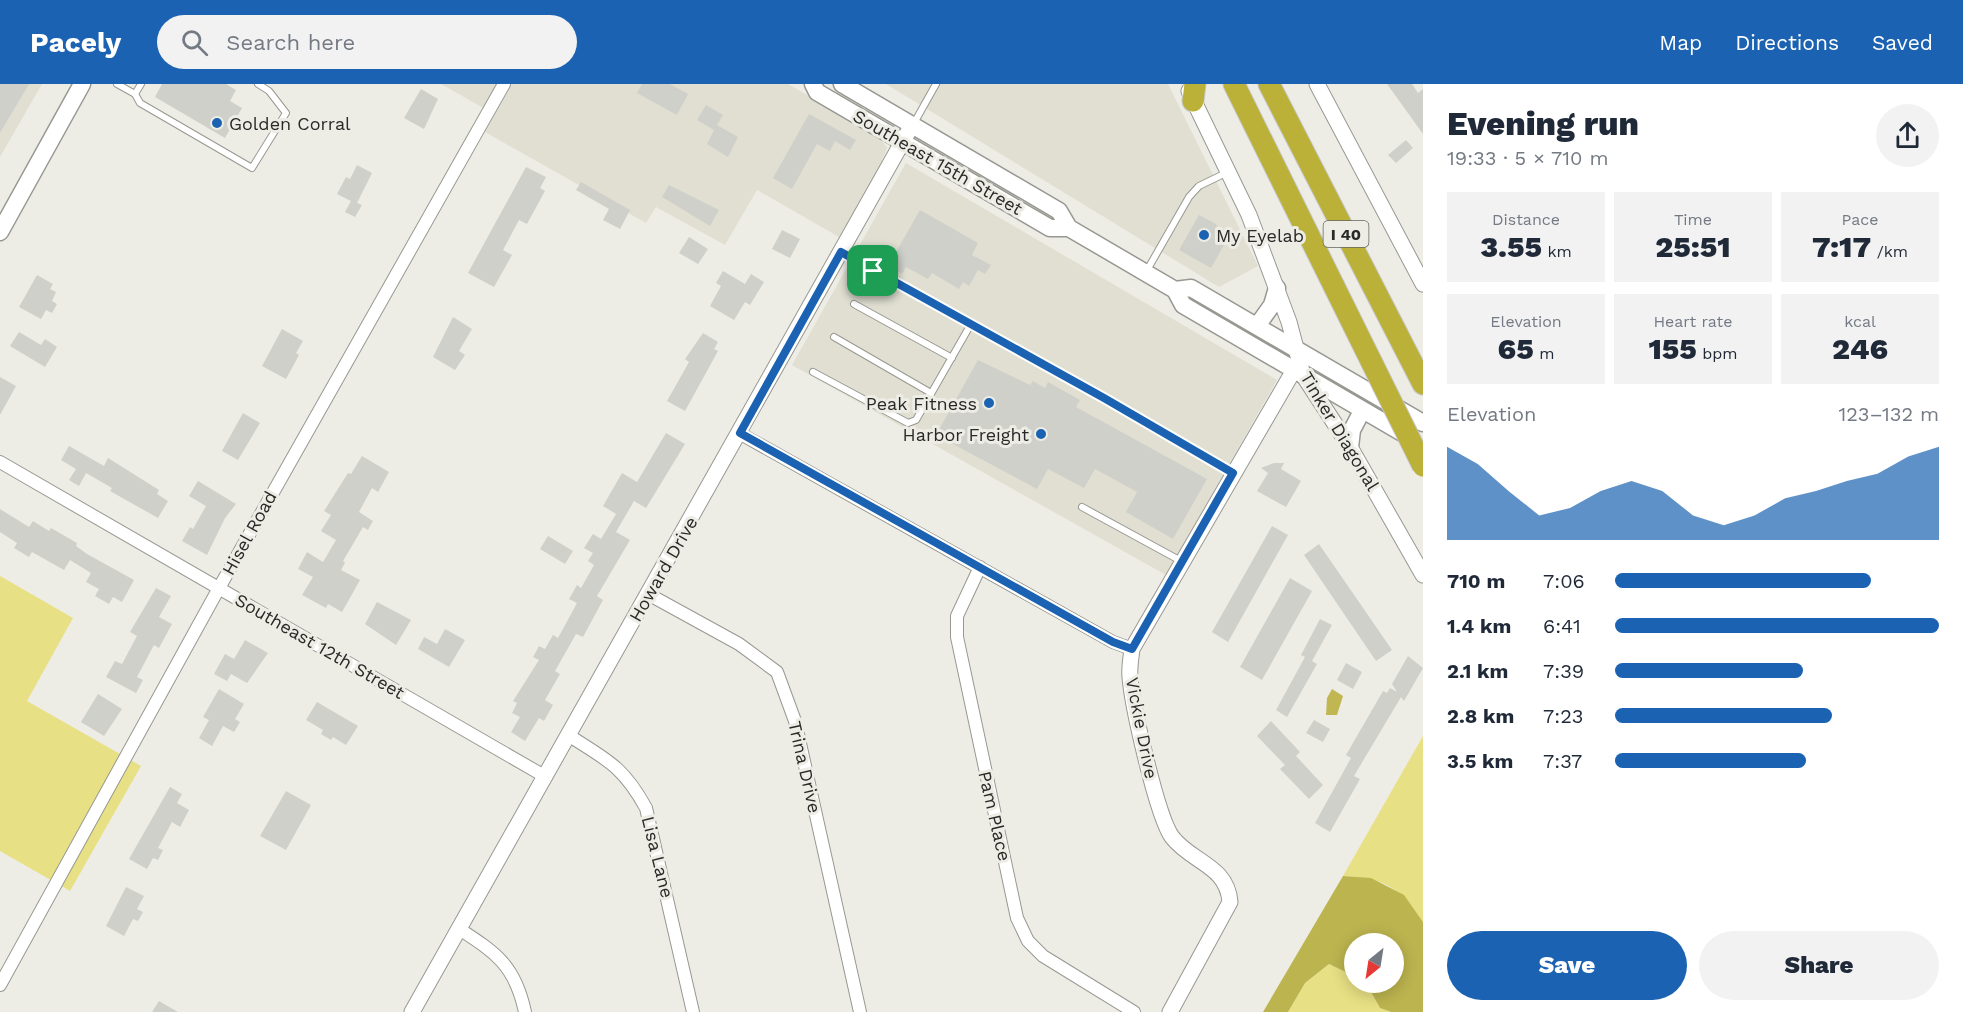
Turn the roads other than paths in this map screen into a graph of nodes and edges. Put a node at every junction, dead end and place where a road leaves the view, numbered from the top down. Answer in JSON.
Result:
{"nodes":[{"id":1,"x":117,"y":84,"type":"edge"},
{"id":2,"x":141,"y":84,"type":"edge"},
{"id":3,"x":258,"y":84,"type":"edge"},
{"id":4,"x":504,"y":84,"type":"edge"},
{"id":5,"x":813,"y":84,"type":"edge"},
{"id":6,"x":842,"y":84,"type":"edge"},
{"id":7,"x":936,"y":84,"type":"edge"},
{"id":8,"x":1234,"y":84,"type":"edge"},
{"id":9,"x":1269,"y":84,"type":"edge"},
{"id":10,"x":1317,"y":84,"type":"edge"},
{"id":11,"x":77,"y":86,"type":"edge"},
{"id":12,"x":267,"y":86,"type":"edge"},
{"id":13,"x":1191,"y":90,"type":"edge"},
{"id":14,"x":135,"y":94,"type":"junction"},
{"id":15,"x":912,"y":125,"type":"junction"},
{"id":16,"x":903,"y":142,"type":"junction"},
{"id":17,"x":1229,"y":172,"type":"junction"},
{"id":18,"x":1069,"y":228,"type":"junction"},
{"id":19,"x":0,"y":232,"type":"edge"},
{"id":20,"x":841,"y":252,"type":"junction"},
{"id":21,"x":1146,"y":273,"type":"junction"},
{"id":22,"x":1423,"y":284,"type":"edge"},
{"id":23,"x":1277,"y":288,"type":"junction"},
{"id":24,"x":1175,"y":290,"type":"junction"},
{"id":25,"x":854,"y":304,"type":"dead end"},
{"id":26,"x":971,"y":324,"type":"junction"},
{"id":27,"x":1257,"y":326,"type":"junction"},
{"id":28,"x":834,"y":337,"type":"dead end"},
{"id":29,"x":1296,"y":349,"type":"junction"},
{"id":30,"x":952,"y":358,"type":"junction"},
{"id":31,"x":813,"y":372,"type":"dead end"},
{"id":32,"x":1299,"y":373,"type":"junction"},
{"id":33,"x":1423,"y":384,"type":"edge"},
{"id":34,"x":931,"y":393,"type":"junction"},
{"id":35,"x":1362,"y":411,"type":"junction"},
{"id":36,"x":1423,"y":423,"type":"edge"},
{"id":37,"x":740,"y":433,"type":"junction"},
{"id":38,"x":1423,"y":445,"type":"edge"},
{"id":39,"x":1350,"y":447,"type":"junction"},
{"id":40,"x":0,"y":462,"type":"edge"},
{"id":41,"x":1423,"y":466,"type":"edge"},
{"id":42,"x":1233,"y":473,"type":"junction"},
{"id":43,"x":1082,"y":507,"type":"dead end"},
{"id":44,"x":1182,"y":562,"type":"junction"},
{"id":45,"x":980,"y":567,"type":"junction"},
{"id":46,"x":1423,"y":575,"type":"edge"},
{"id":47,"x":219,"y":588,"type":"junction"},
{"id":48,"x":648,"y":594,"type":"junction"},
{"id":49,"x":1132,"y":649,"type":"junction"},
{"id":50,"x":568,"y":735,"type":"junction"},
{"id":51,"x":546,"y":777,"type":"junction"},
{"id":52,"x":459,"y":928,"type":"junction"},
{"id":53,"x":0,"y":985,"type":"edge"},
{"id":54,"x":412,"y":1012,"type":"edge"},
{"id":55,"x":525,"y":1012,"type":"edge"},
{"id":56,"x":693,"y":1012,"type":"edge"},
{"id":57,"x":860,"y":1012,"type":"edge"},
{"id":58,"x":1134,"y":1012,"type":"edge"},
{"id":59,"x":1170,"y":1012,"type":"edge"}],
"edges":[{"from":1,"to":14,"type":"lane"},
{"from":2,"to":14,"type":"lane"},
{"from":3,"to":12,"type":"lane"},
{"from":4,"to":47,"type":"street","name":"Hisel Road"},
{"from":5,"to":16,"type":"main road","name":"Southeast 15th Street"},
{"from":6,"to":15,"type":"main road","name":"Southeast 15th Street"},
{"from":7,"to":15,"type":"lane"},
{"from":8,"to":41,"type":"highway","number":"I 40","bridge":true},
{"from":9,"to":33,"type":"highway","number":"I 40"},
{"from":10,"to":22,"type":"street"},
{"from":11,"to":19,"type":"main road"},
{"from":12,"to":14,"type":"lane"},
{"from":13,"to":17,"type":"street","name":"Tinker Diagonal"},
{"from":15,"to":16,"type":"street","name":"Howard Drive"},
{"from":15,"to":18,"type":"main road","name":"Southeast 15th Street"},
{"from":16,"to":18,"type":"main road","name":"Southeast 15th Street"},
{"from":16,"to":20,"type":"street","name":"Howard Drive"},
{"from":17,"to":21,"type":"lane"},
{"from":17,"to":23,"type":"street","name":"Tinker Diagonal"},
{"from":18,"to":21,"type":"main road","name":"Southeast 15th Street"},
{"from":20,"to":26,"type":"lane"},
{"from":20,"to":37,"type":"street","name":"Howard Drive"},
{"from":21,"to":24,"type":"main road","name":"Southeast 15th Street"},
{"from":23,"to":27,"type":"main road"},
{"from":23,"to":29,"type":"street","name":"Tinker Diagonal"},
{"from":24,"to":27,"type":"main road","name":"Southeast 15th Street"},
{"from":24,"to":32,"type":"main road","name":"Southeast 15th Street"},
{"from":25,"to":30,"type":"lane"},
{"from":26,"to":30,"type":"lane"},
{"from":26,"to":42,"type":"lane"},
{"from":27,"to":29,"type":"main road","name":"Southeast 15th Street"},
{"from":28,"to":34,"type":"lane"},
{"from":29,"to":32,"type":"street","name":"Tinker Diagonal"},
{"from":29,"to":36,"type":"main road","name":"Southeast 15th Street"},
{"from":30,"to":34,"type":"lane"},
{"from":31,"to":34,"type":"lane"},
{"from":32,"to":35,"type":"main road","name":"Southeast 15th Street"},
{"from":32,"to":39,"type":"street","name":"Tinker Diagonal"},
{"from":32,"to":42,"type":"street","name":"Vickie Drive"},
{"from":35,"to":38,"type":"main road","name":"Southeast 15th Street"},
{"from":35,"to":39,"type":"main road"},
{"from":37,"to":45,"type":"street"},
{"from":37,"to":48,"type":"street","name":"Howard Drive"},
{"from":39,"to":46,"type":"street","name":"Tinker Diagonal"},
{"from":40,"to":47,"type":"street","name":"Southeast 12th Street"},
{"from":42,"to":44,"type":"street","name":"Vickie Drive"},
{"from":43,"to":44,"type":"lane"},
{"from":44,"to":49,"type":"street","name":"Vickie Drive"},
{"from":45,"to":49,"type":"street"},
{"from":45,"to":58,"type":"street","name":"Pam Place"},
{"from":47,"to":51,"type":"street","name":"Southeast 12th Street"},
{"from":47,"to":53,"type":"street","name":"Hisel Road"},
{"from":48,"to":50,"type":"street","name":"Howard Drive"},
{"from":48,"to":57,"type":"street","name":"Trina Drive"},
{"from":49,"to":59,"type":"street","name":"Vickie Drive"},
{"from":50,"to":51,"type":"street","name":"Howard Drive"},
{"from":50,"to":56,"type":"street","name":"Lisa Lane"},
{"from":51,"to":52,"type":"street","name":"Howard Drive"},
{"from":52,"to":54,"type":"street","name":"Howard Drive"},
{"from":52,"to":55,"type":"street"}]}
